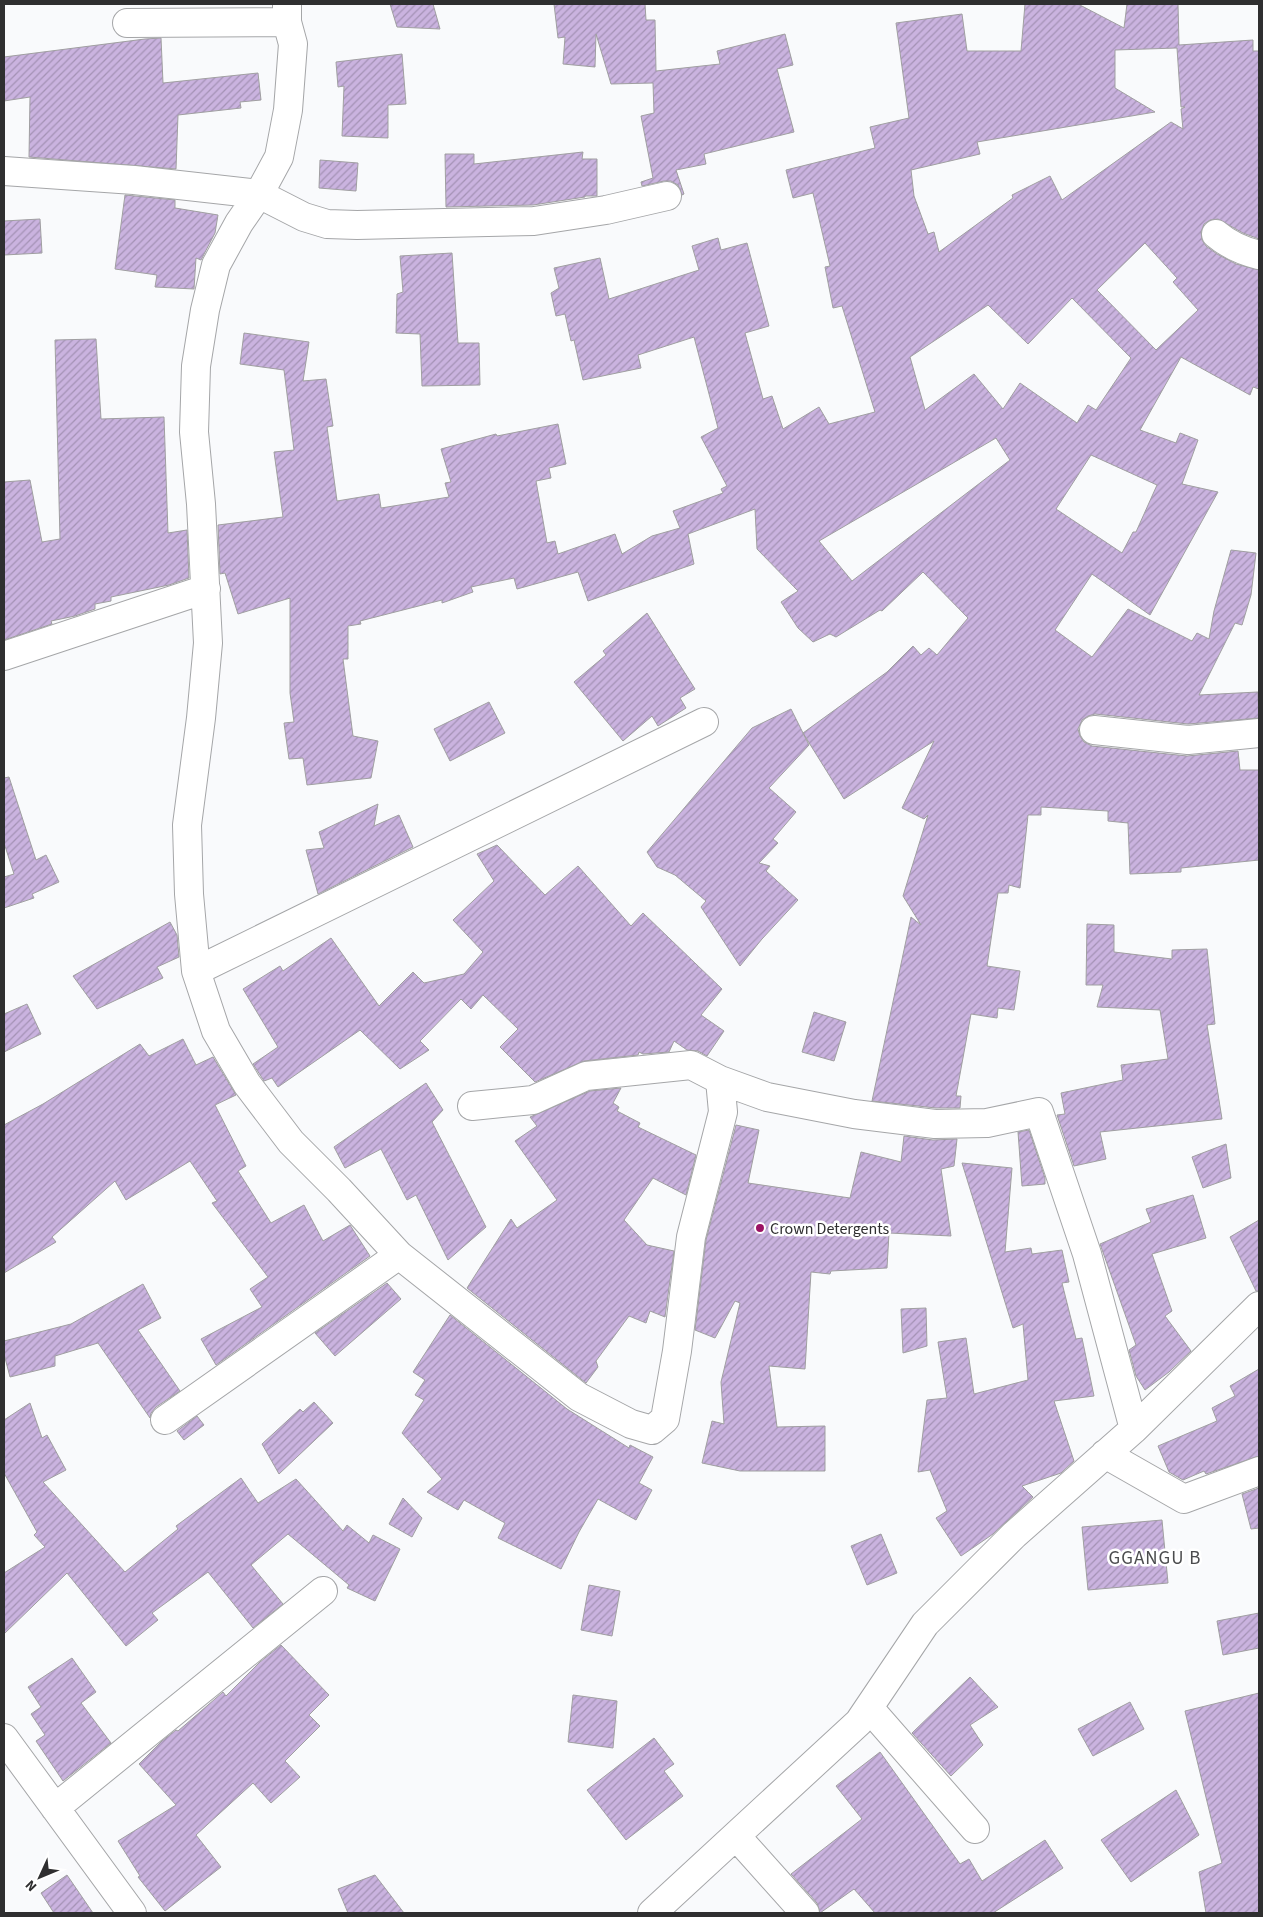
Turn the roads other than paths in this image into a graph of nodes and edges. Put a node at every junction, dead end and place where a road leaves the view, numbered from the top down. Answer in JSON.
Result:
{"nodes":[{"id":1,"x":287,"y":13,"type":"edge"},
{"id":2,"x":127,"y":23,"type":"dead end"},
{"id":3,"x":4,"y":171,"type":"edge"},
{"id":4,"x":259,"y":194,"type":"junction"},
{"id":5,"x":667,"y":196,"type":"dead end"},
{"id":6,"x":1216,"y":234,"type":"dead end"},
{"id":7,"x":1259,"y":255,"type":"edge"},
{"id":8,"x":206,"y":589,"type":"junction"},
{"id":9,"x":4,"y":656,"type":"edge"},
{"id":10,"x":704,"y":722,"type":"dead end"},
{"id":11,"x":1094,"y":730,"type":"dead end"},
{"id":12,"x":1259,"y":733,"type":"edge"},
{"id":13,"x":196,"y":971,"type":"junction"},
{"id":14,"x":720,"y":1080,"type":"junction"},
{"id":15,"x":472,"y":1106,"type":"dead end"},
{"id":16,"x":399,"y":1255,"type":"junction"},
{"id":17,"x":1259,"y":1306,"type":"edge"},
{"id":18,"x":165,"y":1420,"type":"dead end"},
{"id":19,"x":1134,"y":1429,"type":"junction"},
{"id":20,"x":1105,"y":1454,"type":"junction"},
{"id":21,"x":1259,"y":1471,"type":"edge"},
{"id":22,"x":323,"y":1592,"type":"dead end"},
{"id":23,"x":869,"y":1708,"type":"junction"},
{"id":24,"x":4,"y":1738,"type":"edge"},
{"id":25,"x":55,"y":1808,"type":"junction"},
{"id":26,"x":975,"y":1829,"type":"dead end"},
{"id":27,"x":736,"y":1836,"type":"junction"},
{"id":28,"x":132,"y":1913,"type":"edge"},
{"id":29,"x":652,"y":1913,"type":"edge"},
{"id":30,"x":805,"y":1913,"type":"edge"}],
"edges":[{"from":1,"to":2,"type":"street"},
{"from":1,"to":4,"type":"street"},
{"from":3,"to":4,"type":"street"},
{"from":4,"to":5,"type":"street"},
{"from":4,"to":8,"type":"street"},
{"from":6,"to":7,"type":"street"},
{"from":8,"to":9,"type":"street"},
{"from":8,"to":13,"type":"street"},
{"from":10,"to":13,"type":"street"},
{"from":11,"to":12,"type":"street"},
{"from":13,"to":16,"type":"street"},
{"from":14,"to":15,"type":"street"},
{"from":14,"to":16,"type":"street"},
{"from":14,"to":19,"type":"street"},
{"from":16,"to":18,"type":"street"},
{"from":17,"to":19,"type":"street"},
{"from":19,"to":20,"type":"street"},
{"from":20,"to":21,"type":"street"},
{"from":20,"to":23,"type":"street"},
{"from":22,"to":25,"type":"street"},
{"from":23,"to":26,"type":"street"},
{"from":23,"to":27,"type":"street"},
{"from":24,"to":25,"type":"street"},
{"from":25,"to":28,"type":"street"},
{"from":27,"to":29,"type":"street"},
{"from":27,"to":30,"type":"street"}]}
